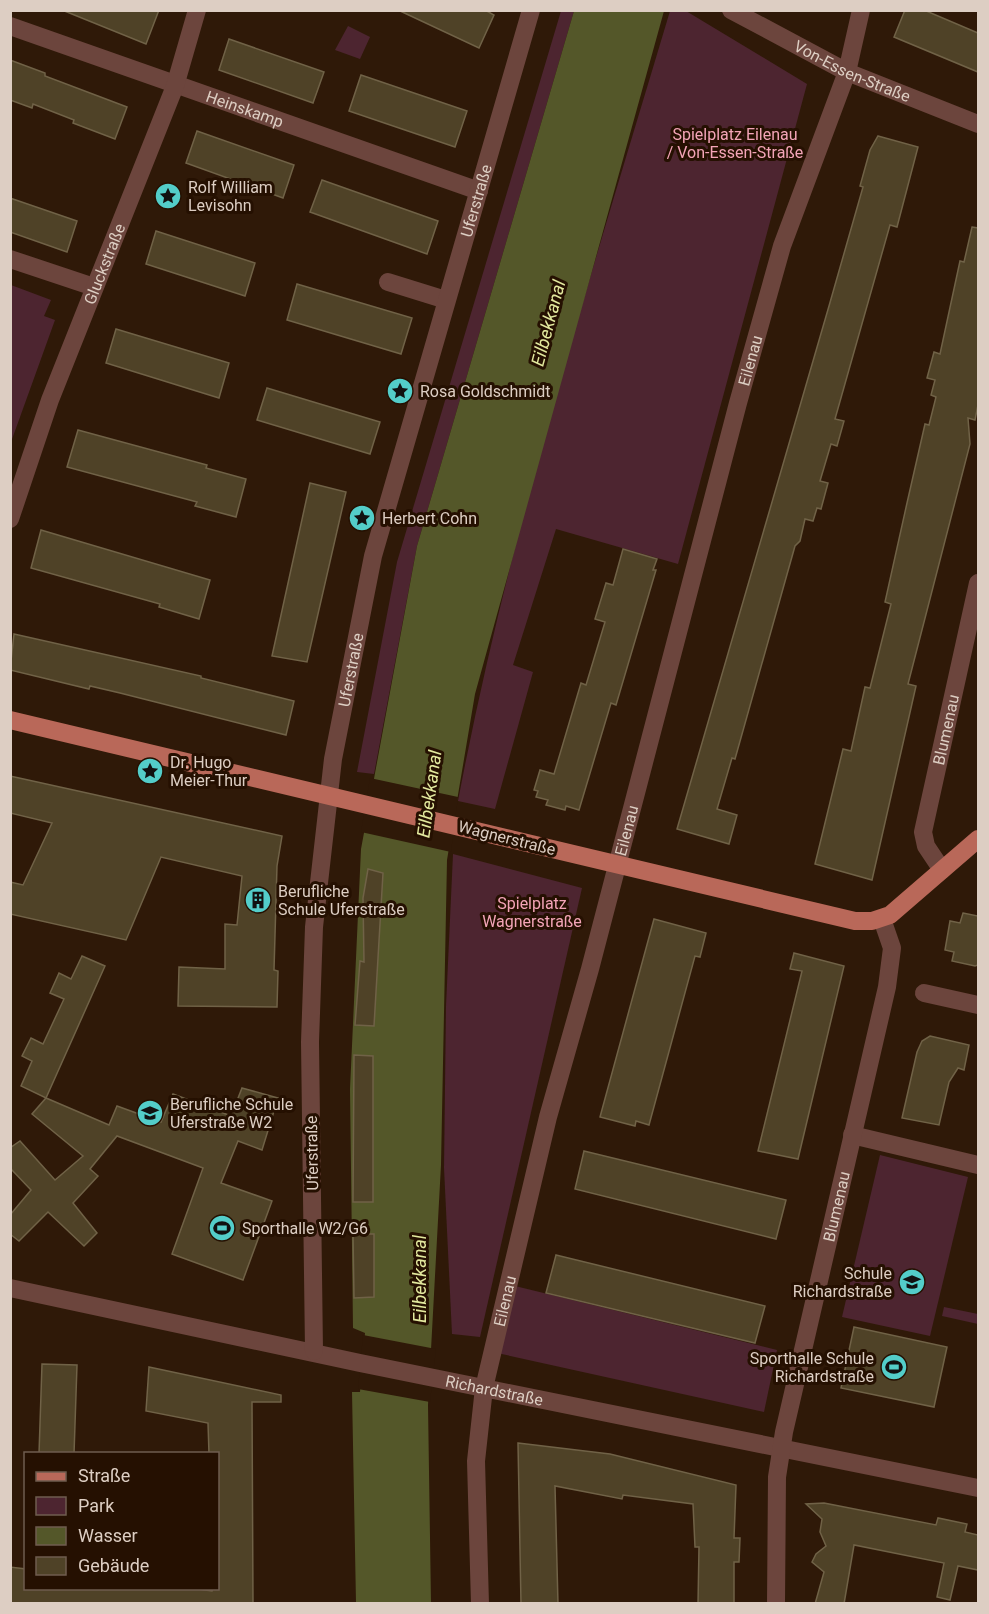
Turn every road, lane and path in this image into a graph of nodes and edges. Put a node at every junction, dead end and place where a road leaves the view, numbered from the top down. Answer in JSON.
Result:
{"nodes":[{"id":1,"x":197,"y":10,"type":"edge"},
{"id":2,"x":531,"y":10,"type":"edge"},
{"id":3,"x":731,"y":10,"type":"edge"},
{"id":4,"x":861,"y":10,"type":"edge"},
{"id":5,"x":10,"y":26,"type":"edge"},
{"id":6,"x":847,"y":72,"type":"junction"},
{"id":7,"x":175,"y":86,"type":"junction"},
{"id":8,"x":978,"y":124,"type":"edge"},
{"id":9,"x":479,"y":191,"type":"junction"},
{"id":10,"x":10,"y":259,"type":"edge"},
{"id":11,"x":388,"y":282,"type":"dead end"},
{"id":12,"x":94,"y":287,"type":"junction"},
{"id":13,"x":446,"y":300,"type":"junction"},
{"id":14,"x":19,"y":461,"type":"edge"},
{"id":15,"x":10,"y":519,"type":"edge"},
{"id":16,"x":978,"y":583,"type":"edge"},
{"id":17,"x":10,"y":720,"type":"edge"},
{"id":18,"x":328,"y":794,"type":"junction"},
{"id":19,"x":978,"y":839,"type":"edge"},
{"id":20,"x":617,"y":864,"type":"junction"},
{"id":21,"x":942,"y":870,"type":"junction"},
{"id":22,"x":882,"y":919,"type":"junction"},
{"id":23,"x":924,"y":993,"type":"dead end"},
{"id":24,"x":978,"y":1005,"type":"edge"},
{"id":25,"x":852,"y":1135,"type":"junction"},
{"id":26,"x":978,"y":1165,"type":"edge"},
{"id":27,"x":10,"y":1288,"type":"edge"},
{"id":28,"x":314,"y":1351,"type":"junction"},
{"id":29,"x":484,"y":1388,"type":"junction"},
{"id":30,"x":782,"y":1449,"type":"junction"},
{"id":31,"x":978,"y":1488,"type":"edge"},
{"id":32,"x":480,"y":1604,"type":"edge"},
{"id":33,"x":776,"y":1604,"type":"edge"}],
"edges":[{"from":1,"to":7,"type":"street","name":"Gluckstraße"},
{"from":2,"to":9,"type":"street","name":"Uferstraße"},
{"from":3,"to":6,"type":"street","name":"Von-Essen-Straße"},
{"from":4,"to":6,"type":"street","name":"Eilenau"},
{"from":5,"to":7,"type":"street","name":"Heinskamp"},
{"from":6,"to":8,"type":"street","name":"Von-Essen-Straße"},
{"from":6,"to":20,"type":"street","name":"Eilenau"},
{"from":7,"to":9,"type":"street","name":"Heinskamp"},
{"from":7,"to":12,"type":"street","name":"Gluckstraße"},
{"from":9,"to":13,"type":"street","name":"Uferstraße"},
{"from":10,"to":12,"type":"street"},
{"from":11,"to":13,"type":"street"},
{"from":12,"to":14,"type":"street","name":"Gluckstraße"},
{"from":13,"to":18,"type":"street","name":"Uferstraße"},
{"from":14,"to":15,"type":"street","name":"Gluckstraße"},
{"from":16,"to":21,"type":"street","name":"Blumenau"},
{"from":17,"to":18,"type":"main road","name":"Wagnerstraße"},
{"from":18,"to":20,"type":"main road","name":"Wagnerstraße"},
{"from":18,"to":28,"type":"street","name":"Uferstraße"},
{"from":19,"to":21,"type":"main road"},
{"from":20,"to":22,"type":"main road","name":"Wagnerstraße"},
{"from":20,"to":29,"type":"street","name":"Eilenau"},
{"from":21,"to":22,"type":"main road"},
{"from":22,"to":25,"type":"street","name":"Blumenau"},
{"from":23,"to":24,"type":"street"},
{"from":25,"to":26,"type":"street"},
{"from":25,"to":30,"type":"street","name":"Blumenau"},
{"from":27,"to":28,"type":"street","name":"Richardstraße"},
{"from":28,"to":29,"type":"street","name":"Richardstraße"},
{"from":29,"to":30,"type":"street","name":"Richardstraße"},
{"from":29,"to":32,"type":"street","name":"Eilenau"},
{"from":30,"to":31,"type":"street","name":"Richardstraße"},
{"from":30,"to":33,"type":"street","name":"Blumenau"}]}
